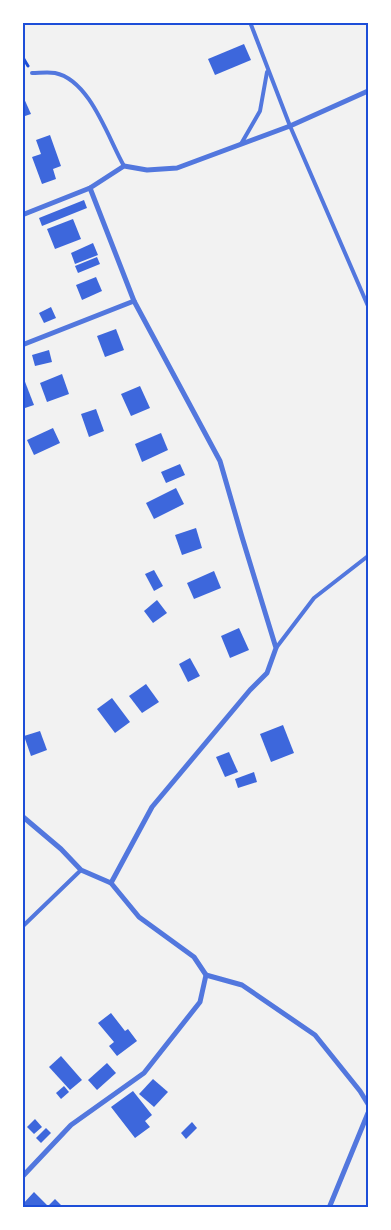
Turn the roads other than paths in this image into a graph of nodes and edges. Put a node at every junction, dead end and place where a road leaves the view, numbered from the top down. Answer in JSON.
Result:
{"nodes":[{"id":1,"x":250,"y":22,"type":"edge"},
{"id":2,"x":268,"y":70,"type":"junction"},
{"id":3,"x":32,"y":73,"type":"dead end"},
{"id":4,"x":368,"y":91,"type":"edge"},
{"id":5,"x":290,"y":126,"type":"junction"},
{"id":6,"x":241,"y":144,"type":"junction"},
{"id":7,"x":124,"y":166,"type":"junction"},
{"id":8,"x":90,"y":188,"type":"junction"},
{"id":9,"x":22,"y":215,"type":"edge"},
{"id":10,"x":134,"y":301,"type":"junction"},
{"id":11,"x":368,"y":306,"type":"edge"},
{"id":12,"x":22,"y":345,"type":"edge"},
{"id":13,"x":368,"y":556,"type":"edge"},
{"id":14,"x":276,"y":648,"type":"junction"},
{"id":15,"x":22,"y":816,"type":"edge"},
{"id":16,"x":81,"y":870,"type":"junction"},
{"id":17,"x":111,"y":883,"type":"junction"},
{"id":18,"x":22,"y":927,"type":"edge"},
{"id":19,"x":206,"y":975,"type":"junction"},
{"id":20,"x":368,"y":1104,"type":"edge"},
{"id":21,"x":368,"y":1113,"type":"edge"},
{"id":22,"x":22,"y":1177,"type":"edge"},
{"id":23,"x":329,"y":1208,"type":"edge"}],
"edges":[{"from":1,"to":2,"type":"lane"},
{"from":2,"to":5,"type":"lane"},
{"from":2,"to":6,"type":"lane"},
{"from":3,"to":7,"type":"lane"},
{"from":4,"to":5,"type":"street"},
{"from":5,"to":6,"type":"street"},
{"from":5,"to":11,"type":"lane"},
{"from":6,"to":7,"type":"street"},
{"from":7,"to":8,"type":"street"},
{"from":8,"to":9,"type":"street"},
{"from":8,"to":10,"type":"street"},
{"from":10,"to":12,"type":"street"},
{"from":10,"to":14,"type":"street"},
{"from":13,"to":14,"type":"lane"},
{"from":14,"to":17,"type":"street"},
{"from":15,"to":16,"type":"street"},
{"from":16,"to":17,"type":"street"},
{"from":16,"to":18,"type":"lane"},
{"from":17,"to":19,"type":"street"},
{"from":19,"to":20,"type":"street"},
{"from":19,"to":22,"type":"street"},
{"from":21,"to":23,"type":"street"}]}
